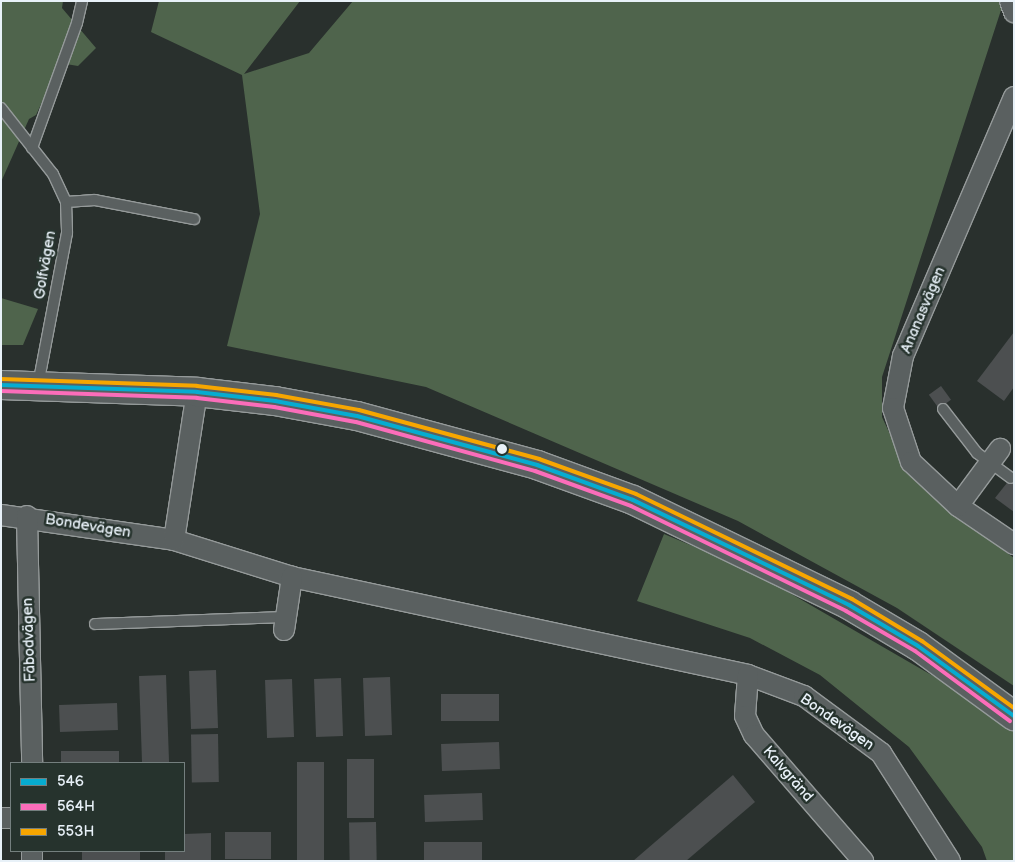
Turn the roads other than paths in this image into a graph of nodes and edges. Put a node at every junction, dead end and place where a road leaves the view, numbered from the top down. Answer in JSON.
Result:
{"nodes":[{"id":1,"x":82,"y":1,"type":"edge"},
{"id":2,"x":1010,"y":1,"type":"edge"},
{"id":3,"x":1014,"y":12,"type":"edge"},
{"id":4,"x":1014,"y":97,"type":"edge"},
{"id":5,"x":1,"y":108,"type":"edge"},
{"id":6,"x":32,"y":148,"type":"junction"},
{"id":7,"x":66,"y":202,"type":"junction"},
{"id":8,"x":194,"y":219,"type":"dead end"},
{"id":9,"x":1,"y":385,"type":"edge"},
{"id":10,"x":38,"y":386,"type":"junction"},
{"id":11,"x":197,"y":392,"type":"junction"},
{"id":12,"x":943,"y":409,"type":"dead end"},
{"id":13,"x":996,"y":456,"type":"junction"},
{"id":14,"x":1011,"y":478,"type":"dead end"},
{"id":15,"x":958,"y":506,"type":"junction"},
{"id":16,"x":1,"y":515,"type":"edge"},
{"id":17,"x":26,"y":516,"type":"junction"},
{"id":18,"x":174,"y":540,"type":"junction"},
{"id":19,"x":1014,"y":544,"type":"edge"},
{"id":20,"x":292,"y":576,"type":"junction"},
{"id":21,"x":95,"y":624,"type":"dead end"},
{"id":22,"x":285,"y":624,"type":"joint"},
{"id":23,"x":956,"y":673,"type":"junction"},
{"id":24,"x":748,"y":675,"type":"junction"},
{"id":25,"x":1014,"y":708,"type":"edge"},
{"id":26,"x":1014,"y":716,"type":"edge"},
{"id":27,"x":32,"y":762,"type":"edge"},
{"id":28,"x":863,"y":861,"type":"edge"},
{"id":29,"x":950,"y":861,"type":"edge"}],
"edges":[{"from":1,"to":6,"type":"lane"},
{"from":2,"to":3,"type":"street"},
{"from":4,"to":15,"type":"street","name":"Ananasvägen"},
{"from":5,"to":6,"type":"lane","name":"Golfvägen"},
{"from":6,"to":7,"type":"lane","name":"Golfvägen"},
{"from":7,"to":8,"type":"lane"},
{"from":7,"to":10,"type":"lane","name":"Golfvägen"},
{"from":9,"to":10,"type":"main road"},
{"from":10,"to":11,"type":"main road"},
{"from":11,"to":18,"type":"street"},
{"from":11,"to":23,"type":"main road"},
{"from":12,"to":13,"type":"lane"},
{"from":13,"to":14,"type":"lane"},
{"from":13,"to":15,"type":"street"},
{"from":15,"to":19,"type":"street","name":"Ananasvägen"},
{"from":16,"to":17,"type":"street","name":"Bondevägen"},
{"from":17,"to":18,"type":"street","name":"Bondevägen"},
{"from":17,"to":27,"type":"street","name":"Fäbodvägen"},
{"from":18,"to":20,"type":"street","name":"Bondevägen"},
{"from":20,"to":22,"type":"street"},
{"from":20,"to":24,"type":"street","name":"Bondevägen"},
{"from":21,"to":22,"type":"lane"},
{"from":23,"to":25,"type":"main road"},
{"from":23,"to":26,"type":"main road"},
{"from":24,"to":28,"type":"street","name":"Kalvgränd"},
{"from":24,"to":29,"type":"street","name":"Bondevägen"}]}
